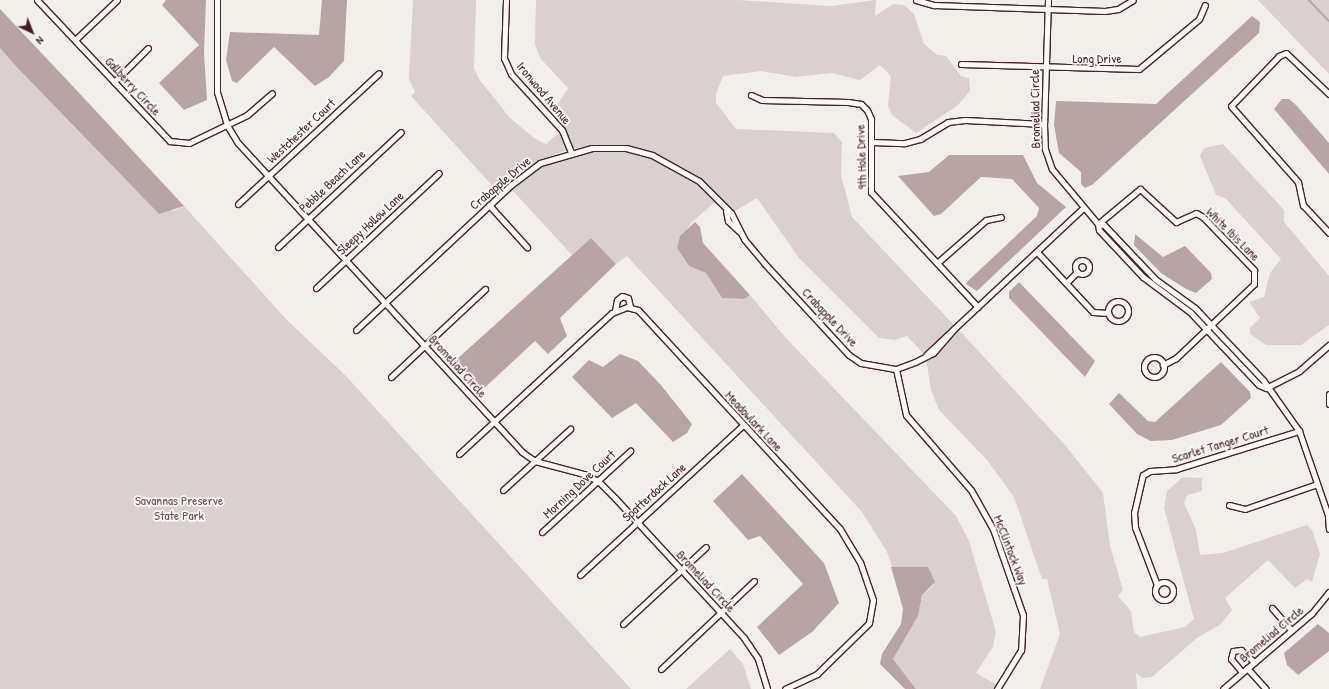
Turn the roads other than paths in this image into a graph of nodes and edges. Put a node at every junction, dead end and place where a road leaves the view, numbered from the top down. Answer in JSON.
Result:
{"nodes":[{"id":1,"x":37,"y":0,"type":"edge"},
{"id":2,"x":117,"y":0,"type":"edge"},
{"id":3,"x":217,"y":0,"type":"edge"},
{"id":4,"x":506,"y":0,"type":"edge"},
{"id":5,"x":916,"y":0,"type":"edge"},
{"id":6,"x":1048,"y":0,"type":"edge"},
{"id":7,"x":1133,"y":0,"type":"edge"},
{"id":8,"x":1205,"y":5,"type":"dead end"},
{"id":9,"x":1047,"y":9,"type":"junction"},
{"id":10,"x":75,"y":40,"type":"junction"},
{"id":11,"x":148,"y":48,"type":"dead end"},
{"id":12,"x":961,"y":64,"type":"dead end"},
{"id":13,"x":1044,"y":68,"type":"junction"},
{"id":14,"x":379,"y":73,"type":"dead end"},
{"id":15,"x":114,"y":82,"type":"junction"},
{"id":16,"x":272,"y":94,"type":"dead end"},
{"id":17,"x":1329,"y":94,"type":"edge"},
{"id":18,"x":751,"y":95,"type":"dead end"},
{"id":19,"x":227,"y":124,"type":"junction"},
{"id":20,"x":1044,"y":124,"type":"junction"},
{"id":21,"x":401,"y":132,"type":"dead end"},
{"id":22,"x":872,"y":142,"type":"junction"},
{"id":23,"x":571,"y":152,"type":"junction"},
{"id":24,"x":439,"y":173,"type":"dead end"},
{"id":25,"x":268,"y":177,"type":"junction"},
{"id":26,"x":238,"y":204,"type":"dead end"},
{"id":27,"x":489,"y":205,"type":"junction"},
{"id":28,"x":1084,"y":207,"type":"junction"},
{"id":29,"x":1000,"y":216,"type":"dead end"},
{"id":30,"x":307,"y":219,"type":"junction"},
{"id":31,"x":1098,"y":224,"type":"junction"},
{"id":32,"x":1329,"y":233,"type":"edge"},
{"id":33,"x":527,"y":246,"type":"dead end"},
{"id":34,"x":278,"y":247,"type":"dead end"},
{"id":35,"x":1037,"y":252,"type":"junction"},
{"id":36,"x":345,"y":261,"type":"junction"},
{"id":37,"x":937,"y":263,"type":"junction"},
{"id":38,"x":1076,"y":272,"type":"dead end"},
{"id":39,"x":1066,"y":283,"type":"junction"},
{"id":40,"x":316,"y":288,"type":"dead end"},
{"id":41,"x":485,"y":289,"type":"dead end"},
{"id":42,"x":386,"y":304,"type":"junction"},
{"id":43,"x":630,"y":307,"type":"junction"},
{"id":44,"x":978,"y":307,"type":"junction"},
{"id":45,"x":615,"y":311,"type":"junction"},
{"id":46,"x":1108,"y":313,"type":"dead end"},
{"id":47,"x":1211,"y":324,"type":"junction"},
{"id":48,"x":1206,"y":329,"type":"junction"},
{"id":49,"x":356,"y":330,"type":"dead end"},
{"id":50,"x":1329,"y":344,"type":"edge"},
{"id":51,"x":425,"y":346,"type":"junction"},
{"id":52,"x":1164,"y":365,"type":"dead end"},
{"id":53,"x":896,"y":369,"type":"junction"},
{"id":54,"x":391,"y":377,"type":"dead end"},
{"id":55,"x":1266,"y":388,"type":"junction"},
{"id":56,"x":1329,"y":394,"type":"edge"},
{"id":57,"x":1329,"y":404,"type":"edge"},
{"id":58,"x":494,"y":422,"type":"junction"},
{"id":59,"x":743,"y":425,"type":"junction"},
{"id":60,"x":570,"y":429,"type":"dead end"},
{"id":61,"x":1299,"y":431,"type":"junction"},
{"id":62,"x":630,"y":451,"type":"dead end"},
{"id":63,"x":459,"y":454,"type":"dead end"},
{"id":64,"x":535,"y":461,"type":"junction"},
{"id":65,"x":598,"y":481,"type":"junction"},
{"id":66,"x":1317,"y":484,"type":"junction"},
{"id":67,"x":504,"y":490,"type":"dead end"},
{"id":68,"x":1229,"y":505,"type":"dead end"},
{"id":69,"x":1329,"y":516,"type":"edge"},
{"id":70,"x":637,"y":522,"type":"junction"},
{"id":71,"x":1329,"y":529,"type":"edge"},
{"id":72,"x":542,"y":532,"type":"dead end"},
{"id":73,"x":706,"y":547,"type":"dead end"},
{"id":74,"x":682,"y":571,"type":"junction"},
{"id":75,"x":580,"y":575,"type":"dead end"},
{"id":76,"x":754,"y":581,"type":"dead end"},
{"id":77,"x":1157,"y":585,"type":"dead end"},
{"id":78,"x":1329,"y":592,"type":"edge"},
{"id":79,"x":1272,"y":608,"type":"dead end"},
{"id":80,"x":721,"y":612,"type":"junction"},
{"id":81,"x":623,"y":624,"type":"dead end"},
{"id":82,"x":1291,"y":630,"type":"junction"},
{"id":83,"x":1254,"y":662,"type":"junction"},
{"id":84,"x":1247,"y":668,"type":"junction"},
{"id":85,"x":661,"y":669,"type":"dead end"},
{"id":86,"x":1242,"y":672,"type":"junction"},
{"id":87,"x":767,"y":689,"type":"edge"},
{"id":88,"x":784,"y":689,"type":"edge"},
{"id":89,"x":997,"y":689,"type":"edge"},
{"id":90,"x":1223,"y":689,"type":"edge"},
{"id":91,"x":1266,"y":689,"type":"edge"}],
"edges":[{"from":1,"to":10,"type":"street","name":"Gallberry Circle"},
{"from":2,"to":10,"type":"street"},
{"from":3,"to":19,"type":"street","name":"Bromeliad Circle"},
{"from":4,"to":23,"type":"street","name":"Ironwood Avenue"},
{"from":5,"to":9,"type":"street"},
{"from":6,"to":9,"type":"street","name":"Bromeliad Circle"},
{"from":7,"to":9,"type":"street"},
{"from":8,"to":13,"type":"street","name":"Long Drive"},
{"from":9,"to":13,"type":"street","name":"Bromeliad Circle"},
{"from":10,"to":15,"type":"street","name":"Gallberry Circle"},
{"from":11,"to":15,"type":"street"},
{"from":12,"to":13,"type":"street","name":"Long Drive"},
{"from":13,"to":20,"type":"street","name":"Bromeliad Circle"},
{"from":14,"to":25,"type":"street","name":"Westchester Court"},
{"from":15,"to":19,"type":"street","name":"Gallberry Circle"},
{"from":16,"to":19,"type":"street","name":"Gallberry Circle"},
{"from":17,"to":32,"type":"street"},
{"from":18,"to":22,"type":"street","name":"9th Hole Drive"},
{"from":19,"to":25,"type":"street","name":"Bromeliad Circle"},
{"from":20,"to":22,"type":"street"},
{"from":20,"to":28,"type":"street","name":"Bromeliad Circle"},
{"from":21,"to":30,"type":"street","name":"Pebble Beach Lane"},
{"from":22,"to":37,"type":"street","name":"9th Hole Drive"},
{"from":23,"to":27,"type":"street","name":"Crabapple Drive"},
{"from":23,"to":53,"type":"street","name":"Crabapple Drive"},
{"from":24,"to":36,"type":"street","name":"Sleepy Hollow Lane"},
{"from":25,"to":26,"type":"street","name":"Westchester Court"},
{"from":25,"to":30,"type":"street","name":"Bromeliad Circle"},
{"from":27,"to":33,"type":"street"},
{"from":27,"to":42,"type":"street","name":"Crabapple Drive"},
{"from":28,"to":31,"type":"street","name":"Bromeliad Circle"},
{"from":28,"to":35,"type":"street"},
{"from":29,"to":37,"type":"street"},
{"from":30,"to":34,"type":"street","name":"Pebble Beach Lane"},
{"from":30,"to":36,"type":"street","name":"Bromeliad Circle"},
{"from":31,"to":47,"type":"street","name":"Bromeliad Circle"},
{"from":31,"to":47,"type":"street","name":"White Ibis Lane"},
{"from":31,"to":48,"type":"street","name":"Bromeliad Circle"},
{"from":35,"to":39,"type":"street"},
{"from":35,"to":44,"type":"street"},
{"from":36,"to":40,"type":"street","name":"Sleepy Hollow Lane"},
{"from":36,"to":42,"type":"street","name":"Bromeliad Circle"},
{"from":37,"to":44,"type":"street","name":"9th Hole Drive"},
{"from":38,"to":39,"type":"street"},
{"from":39,"to":46,"type":"street"},
{"from":41,"to":51,"type":"street"},
{"from":42,"to":49,"type":"street","name":"Crabapple Drive"},
{"from":42,"to":51,"type":"street","name":"Bromeliad Circle"},
{"from":43,"to":45,"type":"street"},
{"from":43,"to":45,"type":"street","name":"Meadowlark Lane"},
{"from":43,"to":59,"type":"street","name":"Meadowlark Lane"},
{"from":44,"to":53,"type":"street"},
{"from":45,"to":58,"type":"street"},
{"from":47,"to":48,"type":"street","name":"White Ibis Lane"},
{"from":47,"to":55,"type":"street","name":"Bromeliad Circle"},
{"from":48,"to":52,"type":"street","name":"White Ibis Lane"},
{"from":48,"to":55,"type":"street","name":"Bromeliad Circle"},
{"from":50,"to":55,"type":"street"},
{"from":51,"to":54,"type":"street"},
{"from":51,"to":58,"type":"street","name":"Bromeliad Circle"},
{"from":53,"to":89,"type":"street","name":"McClintock Way"},
{"from":55,"to":61,"type":"street","name":"Bromeliad Circle"},
{"from":56,"to":57,"type":"street"},
{"from":58,"to":63,"type":"street"},
{"from":58,"to":64,"type":"street","name":"Bromeliad Circle"},
{"from":59,"to":70,"type":"street","name":"Spatterdock Lane"},
{"from":59,"to":88,"type":"street","name":"Meadowlark Lane"},
{"from":60,"to":64,"type":"street"},
{"from":61,"to":66,"type":"street","name":"Bromeliad Circle"},
{"from":61,"to":77,"type":"street","name":"Scarlet Tanger Court"},
{"from":62,"to":65,"type":"street","name":"Morning Dove Court"},
{"from":64,"to":65,"type":"street","name":"Bromeliad Circle"},
{"from":64,"to":67,"type":"street"},
{"from":65,"to":70,"type":"street","name":"Bromeliad Circle"},
{"from":65,"to":72,"type":"street","name":"Morning Dove Court"},
{"from":66,"to":68,"type":"street"},
{"from":66,"to":69,"type":"street","name":"Bromeliad Circle"},
{"from":69,"to":71,"type":"street","name":"Bromeliad Circle"},
{"from":70,"to":74,"type":"street","name":"Bromeliad Circle"},
{"from":70,"to":75,"type":"street","name":"Spatterdock Lane"},
{"from":73,"to":74,"type":"street"},
{"from":74,"to":80,"type":"street","name":"Bromeliad Circle"},
{"from":74,"to":81,"type":"street"},
{"from":76,"to":80,"type":"street"},
{"from":78,"to":82,"type":"street","name":"Bromeliad Circle"},
{"from":79,"to":82,"type":"street"},
{"from":80,"to":85,"type":"street"},
{"from":80,"to":87,"type":"street","name":"Bromeliad Circle"},
{"from":82,"to":83,"type":"street","name":"Bromeliad Circle"},
{"from":83,"to":84,"type":"street","name":"Bromeliad Circle"},
{"from":83,"to":86,"type":"street"},
{"from":84,"to":86,"type":"street","name":"Bromeliad Circle"},
{"from":84,"to":91,"type":"street"},
{"from":86,"to":90,"type":"street","name":"Bromeliad Circle"}]}
